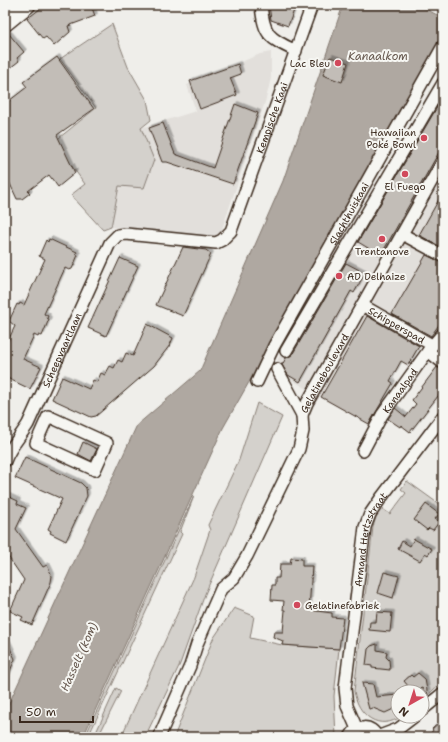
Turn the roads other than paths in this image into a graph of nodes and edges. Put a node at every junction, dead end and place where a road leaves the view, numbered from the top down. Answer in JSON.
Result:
{"nodes":[{"id":1,"x":27,"y":5,"type":"edge"},
{"id":2,"x":261,"y":5,"type":"edge"},
{"id":3,"x":312,"y":5,"type":"edge"},
{"id":4,"x":5,"y":23,"type":"edge"},
{"id":5,"x":443,"y":46,"type":"edge"},
{"id":6,"x":296,"y":51,"type":"junction"},
{"id":7,"x":443,"y":83,"type":"edge"},
{"id":8,"x":443,"y":161,"type":"edge"},
{"id":9,"x":402,"y":234,"type":"junction"},
{"id":10,"x":115,"y":237,"type":"joint"},
{"id":11,"x":443,"y":256,"type":"edge"},
{"id":12,"x":362,"y":305,"type":"junction"},
{"id":13,"x":443,"y":333,"type":"edge"},
{"id":14,"x":430,"y":348,"type":"junction"},
{"id":15,"x":286,"y":351,"type":"dead end"},
{"id":16,"x":443,"y":363,"type":"edge"},
{"id":17,"x":277,"y":369,"type":"dead end"},
{"id":18,"x":258,"y":382,"type":"dead end"},
{"id":19,"x":302,"y":415,"type":"junction"},
{"id":20,"x":443,"y":416,"type":"edge"},
{"id":21,"x":363,"y":452,"type":"dead end"},
{"id":22,"x":6,"y":454,"type":"edge"},
{"id":23,"x":95,"y":470,"type":"joint"},
{"id":24,"x":443,"y":693,"type":"edge"},
{"id":25,"x":430,"y":704,"type":"edge"},
{"id":26,"x":405,"y":724,"type":"edge"},
{"id":27,"x":354,"y":733,"type":"edge"},
{"id":28,"x":159,"y":737,"type":"edge"},
{"id":29,"x":377,"y":737,"type":"edge"}],
"edges":[{"from":1,"to":4,"type":"main road"},
{"from":2,"to":6,"type":"street"},
{"from":3,"to":6,"type":"street","name":"Kempische Kaai"},
{"from":5,"to":18,"type":"street","name":"Slachthuiskaai"},
{"from":6,"to":10,"type":"street","name":"Kempische Kaai"},
{"from":7,"to":15,"type":"street","name":"Slachthuiskaai"},
{"from":8,"to":9,"type":"street","name":"Gelatineboulevard"},
{"from":9,"to":11,"type":"street"},
{"from":9,"to":12,"type":"street","name":"Gelatineboulevard"},
{"from":10,"to":22,"type":"street","name":"Scheepvaartlaan"},
{"from":12,"to":14,"type":"street","name":"Schipperspad"},
{"from":12,"to":19,"type":"street","name":"Gelatineboulevard"},
{"from":13,"to":14,"type":"street","name":"Kanaalpad"},
{"from":14,"to":16,"type":"street","name":"Schipperspad"},
{"from":14,"to":21,"type":"street","name":"Kanaalpad"},
{"from":17,"to":19,"type":"street"},
{"from":19,"to":28,"type":"street","name":"Gelatineboulevard"},
{"from":20,"to":27,"type":"street","name":"Armand Hertzstraat"},
{"from":23,"to":23,"type":"street"},
{"from":24,"to":25,"type":"street"},
{"from":26,"to":29,"type":"street"},
{"from":27,"to":29,"type":"street"}]}
